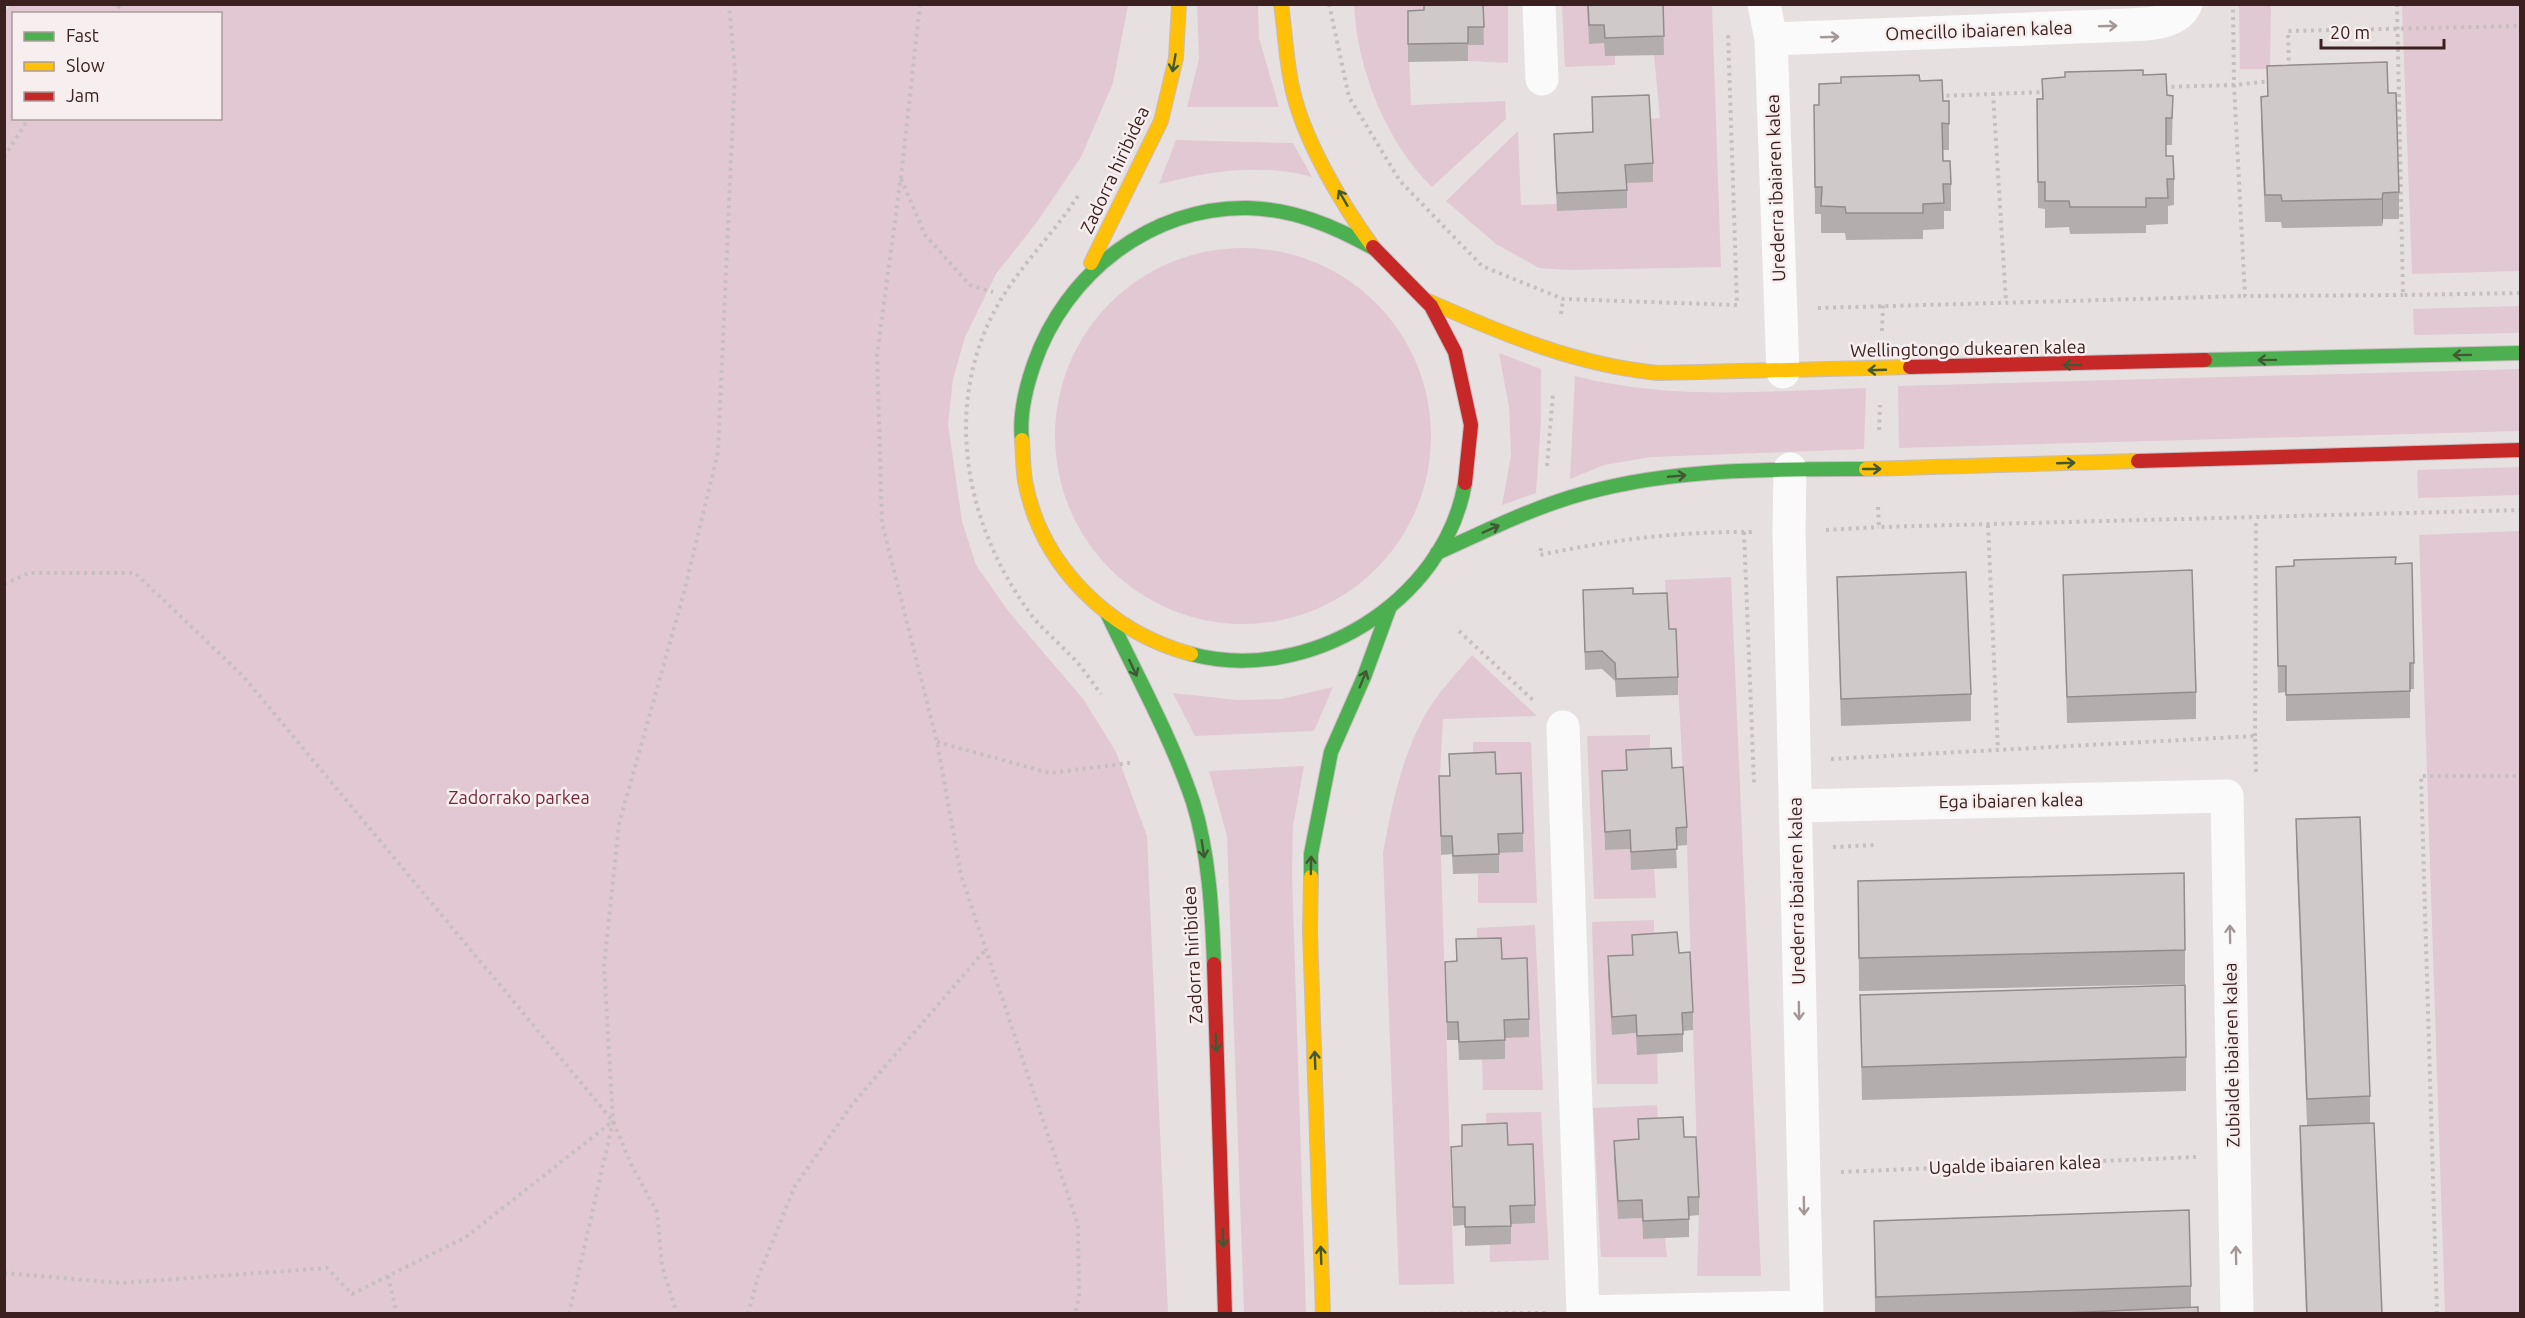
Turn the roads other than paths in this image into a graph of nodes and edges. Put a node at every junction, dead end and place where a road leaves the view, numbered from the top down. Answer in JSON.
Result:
{"nodes":[{"id":1,"x":1179,"y":4,"type":"edge"},
{"id":2,"x":1281,"y":4,"type":"edge"},
{"id":3,"x":1539,"y":4,"type":"edge"},
{"id":4,"x":1764,"y":4,"type":"edge"},
{"id":5,"x":2184,"y":8,"type":"edge"},
{"id":6,"x":1771,"y":39,"type":"junction"},
{"id":7,"x":1542,"y":79,"type":"dead end"},
{"id":8,"x":1373,"y":248,"type":"junction"},
{"id":9,"x":1084,"y":276,"type":"junction"},
{"id":10,"x":1428,"y":301,"type":"junction"},
{"id":11,"x":2520,"y":354,"type":"edge"},
{"id":12,"x":1783,"y":372,"type":"junction"},
{"id":13,"x":2520,"y":450,"type":"edge"},
{"id":14,"x":1790,"y":469,"type":"junction"},
{"id":15,"x":1437,"y":553,"type":"junction"},
{"id":16,"x":1389,"y":609,"type":"junction"},
{"id":17,"x":1108,"y":615,"type":"junction"},
{"id":18,"x":1563,"y":727,"type":"road end"},
{"id":19,"x":2227,"y":796,"type":"joint"},
{"id":20,"x":1795,"y":806,"type":"junction"},
{"id":21,"x":1807,"y":1310,"type":"edge"},
{"id":22,"x":1583,"y":1313,"type":"edge"},
{"id":23,"x":1225,"y":1314,"type":"edge"},
{"id":24,"x":1323,"y":1314,"type":"edge"},
{"id":25,"x":2237,"y":1314,"type":"edge"}],
"edges":[{"from":1,"to":9,"type":"main road","name":"Zadorra hiribidea","one_way":true},
{"from":8,"to":2,"type":"main road","one_way":true},
{"from":3,"to":7,"type":"street"},
{"from":4,"to":6,"type":"street","name":"Urederra ibaiaren kalea"},
{"from":6,"to":5,"type":"street","name":"Omecillo ibaiaren kalea","one_way":true},
{"from":6,"to":12,"type":"street","name":"Urederra ibaiaren kalea"},
{"from":8,"to":9,"type":"main road"},
{"from":8,"to":10,"type":"main road"},
{"from":9,"to":17,"type":"main road"},
{"from":10,"to":12,"type":"main road","name":"Wellingtongo dukearen kalea"},
{"from":10,"to":15,"type":"main road"},
{"from":11,"to":12,"type":"main road","name":"Wellingtongo dukearen kalea","one_way":true},
{"from":14,"to":13,"type":"main road","one_way":true},
{"from":15,"to":14,"type":"main road","one_way":true},
{"from":14,"to":20,"type":"street","name":"Urederra ibaiaren kalea"},
{"from":15,"to":16,"type":"main road"},
{"from":16,"to":17,"type":"main road"},
{"from":24,"to":16,"type":"main road","one_way":true},
{"from":17,"to":23,"type":"main road","name":"Zadorra hiribidea","one_way":true},
{"from":18,"to":22,"type":"street"},
{"from":19,"to":20,"type":"street","name":"Ega ibaiaren kalea"},
{"from":25,"to":19,"type":"street","name":"Zubialde ibaiaren kalea","one_way":true},
{"from":20,"to":21,"type":"street","name":"Urederra ibaiaren kalea","one_way":true},
{"from":21,"to":22,"type":"street"}]}
